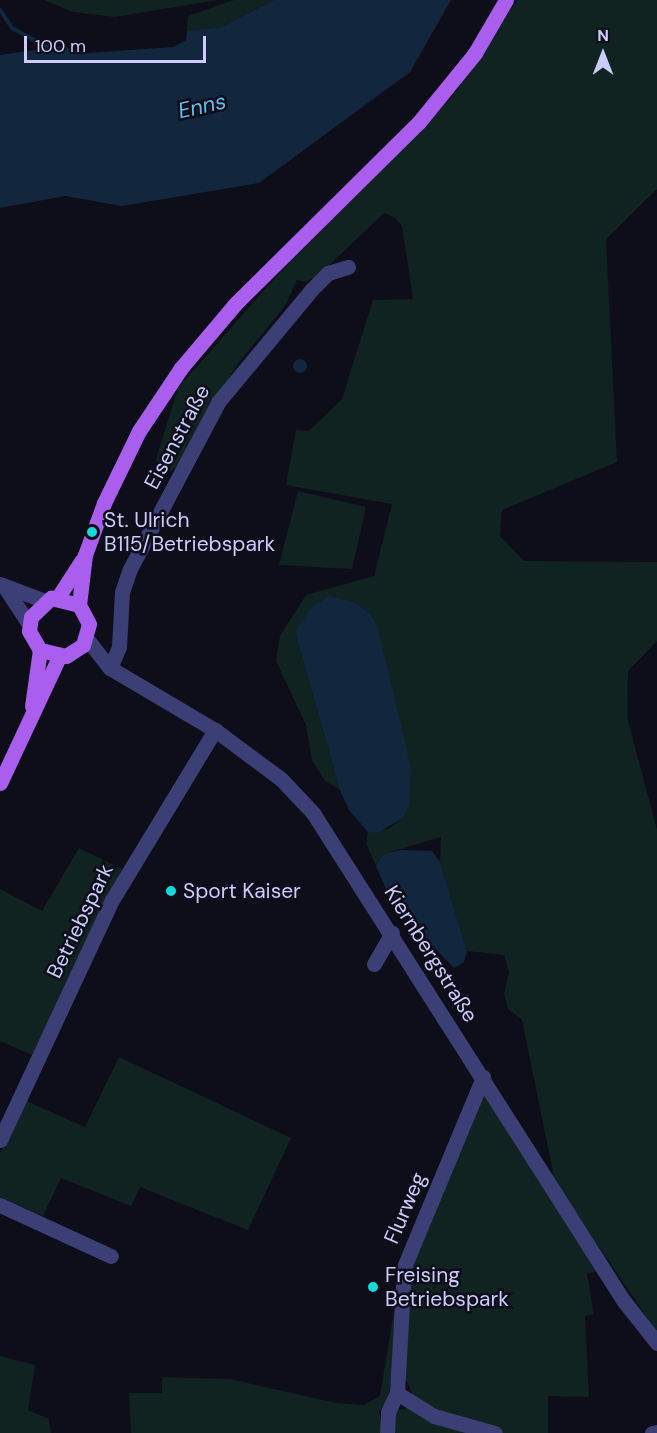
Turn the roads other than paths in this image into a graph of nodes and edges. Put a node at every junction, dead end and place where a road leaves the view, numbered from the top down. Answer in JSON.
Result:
{"nodes":[{"id":1,"x":506,"y":0,"type":"edge"},
{"id":2,"x":348,"y":267,"type":"dead end"},
{"id":3,"x":85,"y":555,"type":"junction"},
{"id":4,"x":2,"y":585,"type":"edge"},
{"id":5,"x":52,"y":599,"type":"junction"},
{"id":6,"x":79,"y":605,"type":"junction"},
{"id":7,"x":29,"y":624,"type":"junction"},
{"id":8,"x":87,"y":639,"type":"junction"},
{"id":9,"x":40,"y":650,"type":"junction"},
{"id":10,"x":66,"y":656,"type":"junction"},
{"id":11,"x":97,"y":658,"type":"junction"},
{"id":12,"x":110,"y":668,"type":"junction"},
{"id":13,"x":32,"y":706,"type":"junction"},
{"id":14,"x":215,"y":730,"type":"junction"},
{"id":15,"x":0,"y":783,"type":"edge"},
{"id":16,"x":392,"y":933,"type":"junction"},
{"id":17,"x":374,"y":964,"type":"dead end"},
{"id":18,"x":483,"y":1077,"type":"junction"},
{"id":19,"x":0,"y":1140,"type":"edge"},
{"id":20,"x":0,"y":1205,"type":"edge"},
{"id":21,"x":111,"y":1256,"type":"dead end"},
{"id":22,"x":657,"y":1343,"type":"edge"},
{"id":23,"x":397,"y":1393,"type":"junction"},
{"id":24,"x":657,"y":1432,"type":"edge"},
{"id":25,"x":387,"y":1433,"type":"edge"},
{"id":26,"x":495,"y":1433,"type":"edge"},
{"id":27,"x":652,"y":1433,"type":"edge"}],
"edges":[{"from":1,"to":3,"type":"main road"},
{"from":2,"to":12,"type":"street","name":"Eisenstraße"},
{"from":3,"to":5,"type":"main road"},
{"from":3,"to":6,"type":"main road"},
{"from":4,"to":5,"type":"street"},
{"from":4,"to":7,"type":"street"},
{"from":5,"to":6,"type":"main road"},
{"from":5,"to":7,"type":"main road"},
{"from":6,"to":8,"type":"main road"},
{"from":7,"to":9,"type":"main road"},
{"from":8,"to":10,"type":"main road"},
{"from":8,"to":11,"type":"street","name":"Kiernbergstraße"},
{"from":9,"to":10,"type":"main road"},
{"from":9,"to":13,"type":"main road"},
{"from":10,"to":11,"type":"street","name":"Kiernbergstraße"},
{"from":10,"to":13,"type":"main road"},
{"from":11,"to":12,"type":"street","name":"Kiernbergstraße"},
{"from":12,"to":14,"type":"street","name":"Kiernbergstraße"},
{"from":13,"to":15,"type":"main road"},
{"from":14,"to":16,"type":"street","name":"Kiernbergstraße"},
{"from":14,"to":19,"type":"street","name":"Betriebspark"},
{"from":16,"to":17,"type":"street"},
{"from":16,"to":18,"type":"street","name":"Kiernbergstraße"},
{"from":18,"to":22,"type":"street","name":"Kiernbergstraße"},
{"from":18,"to":23,"type":"street","name":"Flurweg"},
{"from":20,"to":21,"type":"street"},
{"from":23,"to":25,"type":"street","name":"Flurweg"},
{"from":23,"to":26,"type":"street"},
{"from":24,"to":27,"type":"street"}]}
